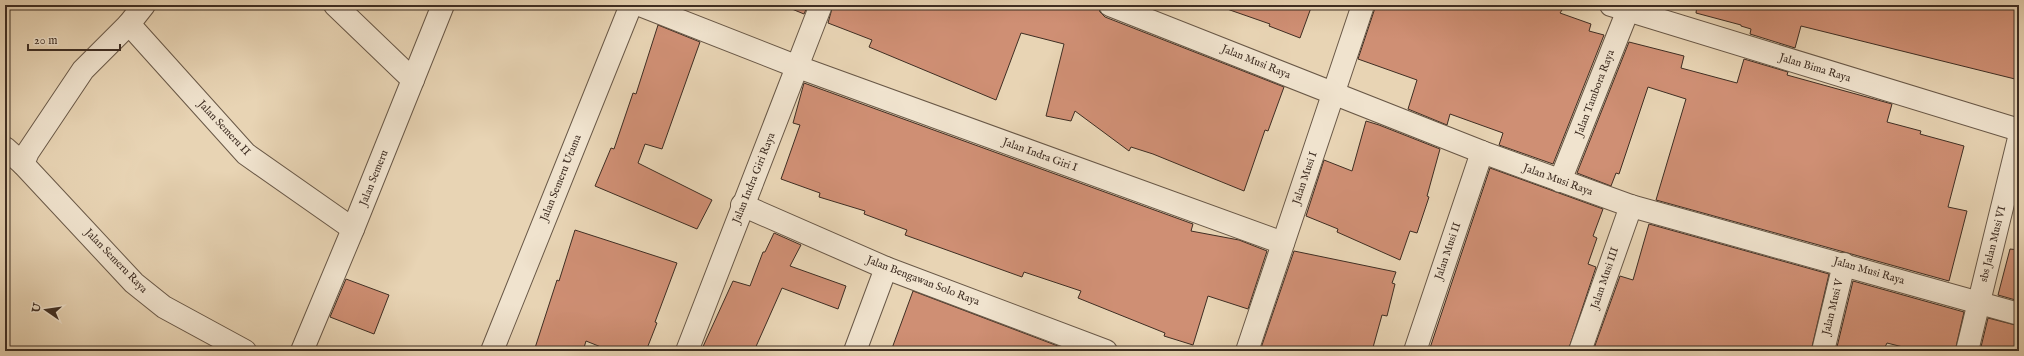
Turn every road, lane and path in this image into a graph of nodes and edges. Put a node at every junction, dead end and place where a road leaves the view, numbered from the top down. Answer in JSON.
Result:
{"nodes":[{"id":1,"x":144,"y":5,"type":"edge"},
{"id":2,"x":335,"y":5,"type":"edge"},
{"id":3,"x":443,"y":5,"type":"edge"},
{"id":4,"x":631,"y":5,"type":"edge"},
{"id":5,"x":640,"y":5,"type":"edge"},
{"id":6,"x":821,"y":5,"type":"edge"},
{"id":7,"x":1110,"y":5,"type":"edge"},
{"id":8,"x":1363,"y":5,"type":"edge"},
{"id":9,"x":1623,"y":7,"type":"edge"},
{"id":10,"x":129,"y":24,"type":"junction"},
{"id":11,"x":798,"y":67,"type":"junction"},
{"id":12,"x":413,"y":80,"type":"junction"},
{"id":13,"x":1334,"y":93,"type":"junction"},
{"id":14,"x":2019,"y":130,"type":"edge"},
{"id":15,"x":2019,"y":138,"type":"edge"},
{"id":16,"x":5,"y":148,"type":"edge"},
{"id":17,"x":1482,"y":152,"type":"junction"},
{"id":18,"x":23,"y":164,"type":"junction"},
{"id":19,"x":1560,"y":180,"type":"junction"},
{"id":20,"x":742,"y":205,"type":"junction"},
{"id":21,"x":1631,"y":206,"type":"junction"},
{"id":22,"x":354,"y":229,"type":"junction"},
{"id":23,"x":1283,"y":243,"type":"junction"},
{"id":24,"x":1844,"y":264,"type":"junction"},
{"id":25,"x":886,"y":268,"type":"junction"},
{"id":26,"x":1979,"y":302,"type":"junction"},
{"id":27,"x":2019,"y":314,"type":"edge"},
{"id":28,"x":245,"y":351,"type":"edge"},
{"id":29,"x":302,"y":351,"type":"edge"},
{"id":30,"x":492,"y":351,"type":"edge"},
{"id":31,"x":687,"y":351,"type":"edge"},
{"id":32,"x":855,"y":351,"type":"edge"},
{"id":33,"x":1106,"y":351,"type":"edge"},
{"id":34,"x":1246,"y":351,"type":"edge"},
{"id":35,"x":1415,"y":351,"type":"edge"},
{"id":36,"x":1580,"y":351,"type":"edge"},
{"id":37,"x":1823,"y":351,"type":"edge"},
{"id":38,"x":1966,"y":351,"type":"edge"}],
"edges":[{"from":1,"to":10,"type":"street"},
{"from":2,"to":12,"type":"street"},
{"from":3,"to":12,"type":"street","name":"Jalan Semeru"},
{"from":4,"to":30,"type":"street","name":"Jalan Semeru Utama"},
{"from":5,"to":11,"type":"street","name":"Jalan Indra Giri I"},
{"from":6,"to":11,"type":"street","name":"Jalan Indra Giri Raya"},
{"from":7,"to":13,"type":"street","name":"Jalan Musi Raya"},
{"from":8,"to":13,"type":"street","name":"Jalan Musi I"},
{"from":9,"to":14,"type":"street","name":"Jalan Bima Raya"},
{"from":9,"to":19,"type":"street","name":"Jalan Tambora Raya"},
{"from":10,"to":18,"type":"street"},
{"from":10,"to":22,"type":"street","name":"Jalan Semeru II"},
{"from":11,"to":20,"type":"street","name":"Jalan Indra Giri Raya"},
{"from":11,"to":23,"type":"street","name":"Jalan Indra Giri I"},
{"from":12,"to":22,"type":"street","name":"Jalan Semeru"},
{"from":13,"to":17,"type":"street","name":"Jalan Musi Raya"},
{"from":13,"to":23,"type":"street","name":"Jalan Musi I"},
{"from":15,"to":26,"type":"street","name":"sbs Jalan Musi VI"},
{"from":16,"to":18,"type":"street","name":"Jalan Semeru Raya"},
{"from":17,"to":19,"type":"street","name":"Jalan Musi Raya"},
{"from":17,"to":35,"type":"street","name":"Jalan Musi II"},
{"from":18,"to":28,"type":"street","name":"Jalan Semeru Raya"},
{"from":19,"to":21,"type":"street","name":"Jalan Musi Raya"},
{"from":20,"to":25,"type":"street","name":"Jalan Bengawan Solo Raya"},
{"from":20,"to":31,"type":"street","name":"Jalan Indra Giri Raya"},
{"from":21,"to":24,"type":"street","name":"Jalan Musi Raya"},
{"from":21,"to":36,"type":"street","name":"Jalan Musi III"},
{"from":22,"to":29,"type":"street","name":"Jalan Semeru"},
{"from":23,"to":34,"type":"street","name":"Jalan Musi I"},
{"from":24,"to":26,"type":"street","name":"Jalan Musi Raya"},
{"from":24,"to":37,"type":"street","name":"Jalan Musi V"},
{"from":25,"to":32,"type":"street"},
{"from":25,"to":33,"type":"street","name":"Jalan Bengawan Solo Raya"},
{"from":26,"to":27,"type":"street","name":"Jalan Musi Raya"},
{"from":26,"to":38,"type":"street","name":"sbs Jalan Musi VI"}]}
